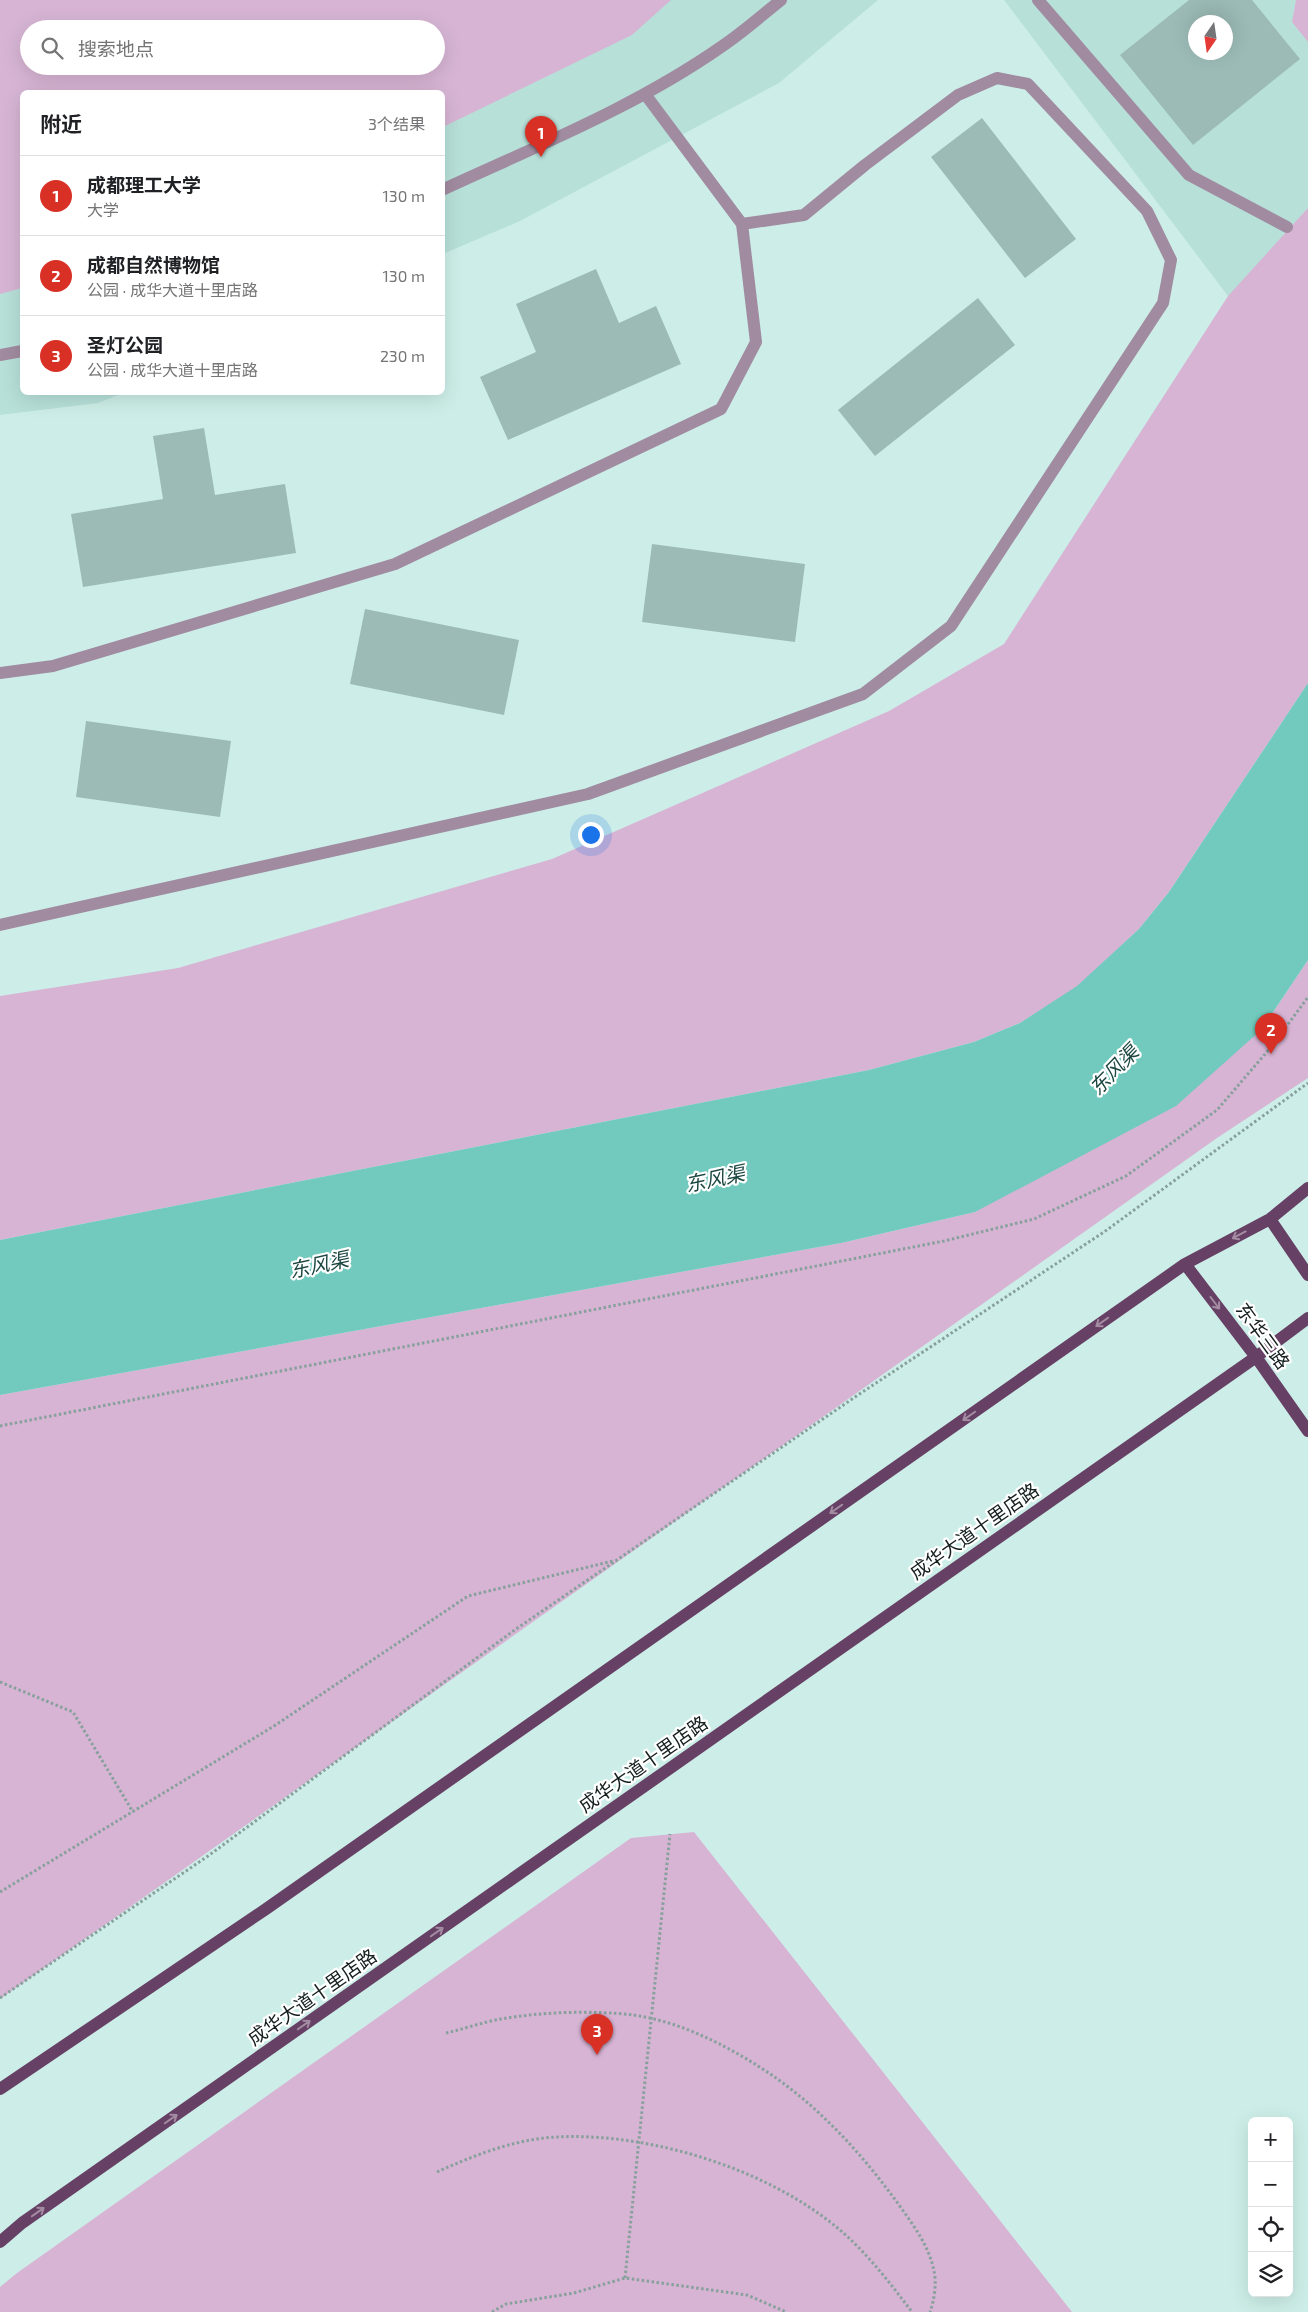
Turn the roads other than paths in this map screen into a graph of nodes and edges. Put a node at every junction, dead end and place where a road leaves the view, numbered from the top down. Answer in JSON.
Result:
{"nodes":[{"id":1,"x":781,"y":0,"type":"edge"},
{"id":2,"x":1038,"y":0,"type":"edge"},
{"id":3,"x":644,"y":94,"type":"junction"},
{"id":4,"x":445,"y":189,"type":"edge"},
{"id":5,"x":742,"y":224,"type":"junction"},
{"id":6,"x":1287,"y":226,"type":"dead end"},
{"id":7,"x":20,"y":351,"type":"edge"},
{"id":8,"x":0,"y":354,"type":"edge"},
{"id":9,"x":0,"y":673,"type":"edge"},
{"id":10,"x":0,"y":925,"type":"edge"},
{"id":11,"x":1308,"y":1188,"type":"edge"},
{"id":12,"x":1270,"y":1219,"type":"junction"},
{"id":13,"x":1185,"y":1264,"type":"junction"},
{"id":14,"x":1308,"y":1275,"type":"edge"},
{"id":15,"x":1308,"y":1318,"type":"edge"},
{"id":16,"x":1256,"y":1357,"type":"junction"},
{"id":17,"x":1308,"y":1431,"type":"edge"},
{"id":18,"x":0,"y":2089,"type":"edge"},
{"id":19,"x":0,"y":2242,"type":"edge"}],
"edges":[{"from":1,"to":3,"type":"street"},
{"from":2,"to":6,"type":"street"},
{"from":3,"to":4,"type":"street"},
{"from":3,"to":5,"type":"street"},
{"from":5,"to":9,"type":"street"},
{"from":5,"to":10,"type":"street"},
{"from":7,"to":8,"type":"street"},
{"from":11,"to":12,"type":"main road"},
{"from":12,"to":13,"type":"main road","one_way":true},
{"from":12,"to":14,"type":"main road"},
{"from":13,"to":16,"type":"main road","name":"东华三路","one_way":true},
{"from":13,"to":18,"type":"main road","one_way":true},
{"from":15,"to":16,"type":"main road","name":"成华大道十里店路"},
{"from":16,"to":17,"type":"main road","name":"东华三路"},
{"from":19,"to":16,"type":"main road","name":"成华大道十里店路","one_way":true}]}
